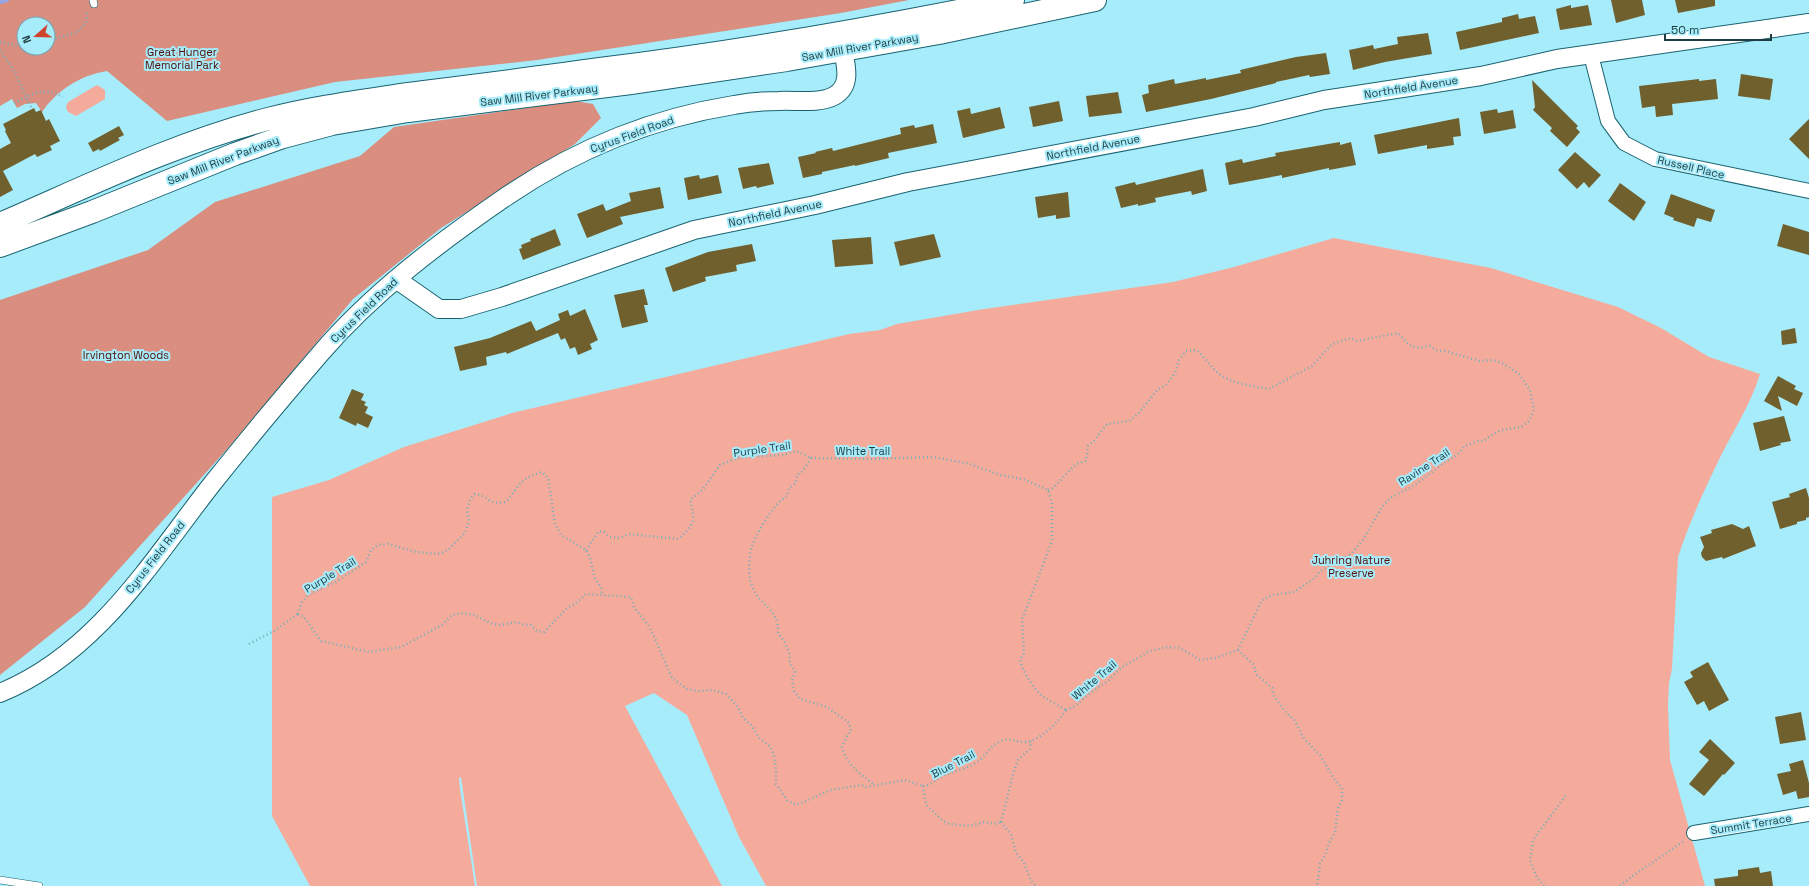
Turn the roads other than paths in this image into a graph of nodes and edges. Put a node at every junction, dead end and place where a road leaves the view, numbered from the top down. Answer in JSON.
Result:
{"nodes":[{"id":1,"x":1013,"y":0,"type":"edge"},
{"id":2,"x":1095,"y":0,"type":"edge"},
{"id":3,"x":1809,"y":23,"type":"edge"},
{"id":4,"x":843,"y":50,"type":"junction"},
{"id":5,"x":1591,"y":55,"type":"junction"},
{"id":6,"x":1809,"y":191,"type":"edge"},
{"id":7,"x":0,"y":224,"type":"edge"},
{"id":8,"x":0,"y":246,"type":"edge"},
{"id":9,"x":396,"y":279,"type":"junction"},
{"id":10,"x":0,"y":693,"type":"edge"},
{"id":11,"x":1809,"y":814,"type":"edge"},
{"id":12,"x":1694,"y":833,"type":"road end"},
{"id":13,"x":0,"y":880,"type":"edge"},
{"id":14,"x":39,"y":886,"type":"edge"}],
"edges":[{"from":1,"to":7,"type":"highway","name":"Saw Mill River Parkway"},
{"from":2,"to":4,"type":"highway","name":"Saw Mill River Parkway"},
{"from":3,"to":5,"type":"street","name":"Northfield Avenue"},
{"from":4,"to":8,"type":"highway","name":"Saw Mill River Parkway"},
{"from":4,"to":9,"type":"street","name":"Cyrus Field Road"},
{"from":5,"to":6,"type":"street","name":"Russell Place"},
{"from":5,"to":9,"type":"street","name":"Northfield Avenue"},
{"from":9,"to":10,"type":"street","name":"Cyrus Field Road"},
{"from":11,"to":12,"type":"street","name":"Summit Terrace"},
{"from":13,"to":14,"type":"lane"}]}
